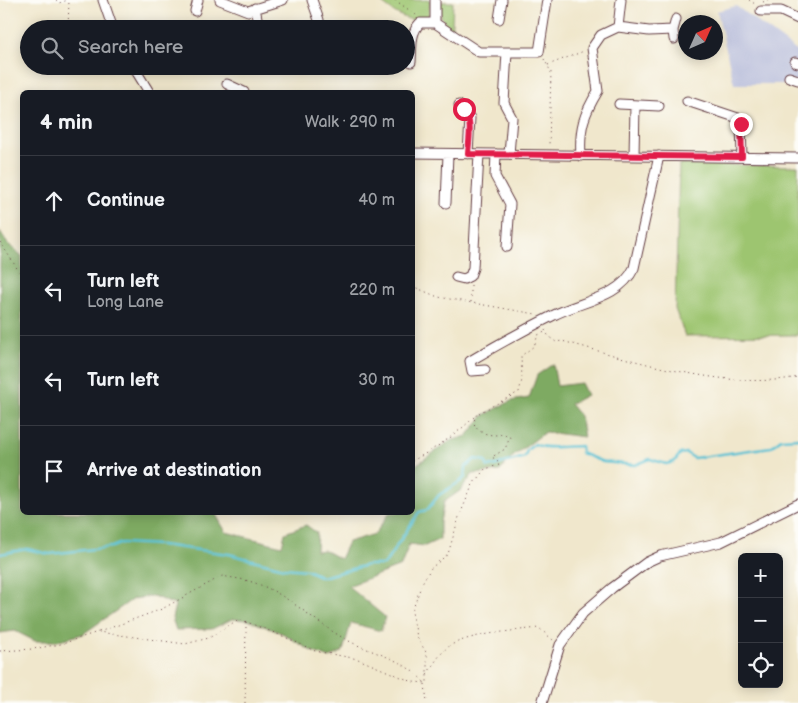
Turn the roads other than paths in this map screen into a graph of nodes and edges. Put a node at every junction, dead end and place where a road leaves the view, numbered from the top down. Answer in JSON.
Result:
{"nodes":[{"id":1,"x":103,"y":0,"type":"edge"},
{"id":2,"x":198,"y":0,"type":"edge"},
{"id":3,"x":220,"y":0,"type":"edge"},
{"id":4,"x":283,"y":0,"type":"edge"},
{"id":5,"x":312,"y":0,"type":"edge"},
{"id":6,"x":435,"y":0,"type":"edge"},
{"id":7,"x":502,"y":0,"type":"edge"},
{"id":8,"x":547,"y":0,"type":"edge"},
{"id":9,"x":621,"y":0,"type":"edge"},
{"id":10,"x":255,"y":8,"type":"junction"},
{"id":11,"x":195,"y":11,"type":"dead end"},
{"id":12,"x":761,"y":12,"type":"dead end"},
{"id":13,"x":499,"y":19,"type":"dead end"},
{"id":14,"x":676,"y":19,"type":"dead end"},
{"id":15,"x":798,"y":19,"type":"edge"},
{"id":16,"x":110,"y":20,"type":"edge"},
{"id":17,"x":256,"y":20,"type":"edge"},
{"id":18,"x":319,"y":20,"type":"edge"},
{"id":19,"x":435,"y":23,"type":"junction"},
{"id":20,"x":415,"y":27,"type":"edge"},
{"id":21,"x":618,"y":27,"type":"junction"},
{"id":22,"x":507,"y":52,"type":"junction"},
{"id":23,"x":138,"y":75,"type":"edge"},
{"id":24,"x":227,"y":84,"type":"dead end"},
{"id":25,"x":147,"y":90,"type":"edge"},
{"id":26,"x":240,"y":90,"type":"edge"},
{"id":27,"x":687,"y":101,"type":"dead end"},
{"id":28,"x":619,"y":104,"type":"dead end"},
{"id":29,"x":459,"y":105,"type":"dead end"},
{"id":30,"x":635,"y":105,"type":"junction"},
{"id":31,"x":659,"y":106,"type":"dead end"},
{"id":32,"x":415,"y":153,"type":"edge"},
{"id":33,"x":448,"y":154,"type":"junction"},
{"id":34,"x":468,"y":154,"type":"junction"},
{"id":35,"x":480,"y":154,"type":"junction"},
{"id":36,"x":496,"y":154,"type":"junction"},
{"id":37,"x":509,"y":154,"type":"junction"},
{"id":38,"x":581,"y":156,"type":"junction"},
{"id":39,"x":634,"y":156,"type":"junction"},
{"id":40,"x":659,"y":156,"type":"junction"},
{"id":41,"x":742,"y":157,"type":"junction"},
{"id":42,"x":798,"y":158,"type":"edge"},
{"id":43,"x":446,"y":203,"type":"dead end"},
{"id":44,"x":507,"y":247,"type":"dead end"},
{"id":45,"x":456,"y":277,"type":"dead end"},
{"id":46,"x":485,"y":370,"type":"dead end"},
{"id":47,"x":798,"y":504,"type":"edge"},
{"id":48,"x":542,"y":703,"type":"edge"}],
"edges":[{"from":1,"to":16,"type":"street"},
{"from":2,"to":11,"type":"street"},
{"from":3,"to":10,"type":"street"},
{"from":4,"to":10,"type":"street"},
{"from":5,"to":18,"type":"street"},
{"from":6,"to":19,"type":"street"},
{"from":7,"to":13,"type":"street"},
{"from":8,"to":22,"type":"street"},
{"from":9,"to":21,"type":"street"},
{"from":10,"to":17,"type":"street"},
{"from":12,"to":15,"type":"street"},
{"from":14,"to":21,"type":"street"},
{"from":19,"to":20,"type":"street"},
{"from":19,"to":22,"type":"street"},
{"from":21,"to":38,"type":"street"},
{"from":22,"to":37,"type":"street"},
{"from":23,"to":25,"type":"street"},
{"from":24,"to":26,"type":"street"},
{"from":27,"to":41,"type":"street"},
{"from":28,"to":30,"type":"street"},
{"from":29,"to":34,"type":"street"},
{"from":30,"to":31,"type":"street"},
{"from":30,"to":39,"type":"street"},
{"from":32,"to":33,"type":"street"},
{"from":33,"to":34,"type":"street"},
{"from":33,"to":43,"type":"street"},
{"from":34,"to":35,"type":"street"},
{"from":35,"to":36,"type":"street"},
{"from":35,"to":45,"type":"street"},
{"from":36,"to":37,"type":"street"},
{"from":36,"to":44,"type":"street"},
{"from":37,"to":38,"type":"street"},
{"from":38,"to":39,"type":"street"},
{"from":39,"to":40,"type":"street"},
{"from":40,"to":41,"type":"street"},
{"from":40,"to":46,"type":"street"},
{"from":41,"to":42,"type":"street"},
{"from":47,"to":48,"type":"street"}]}
